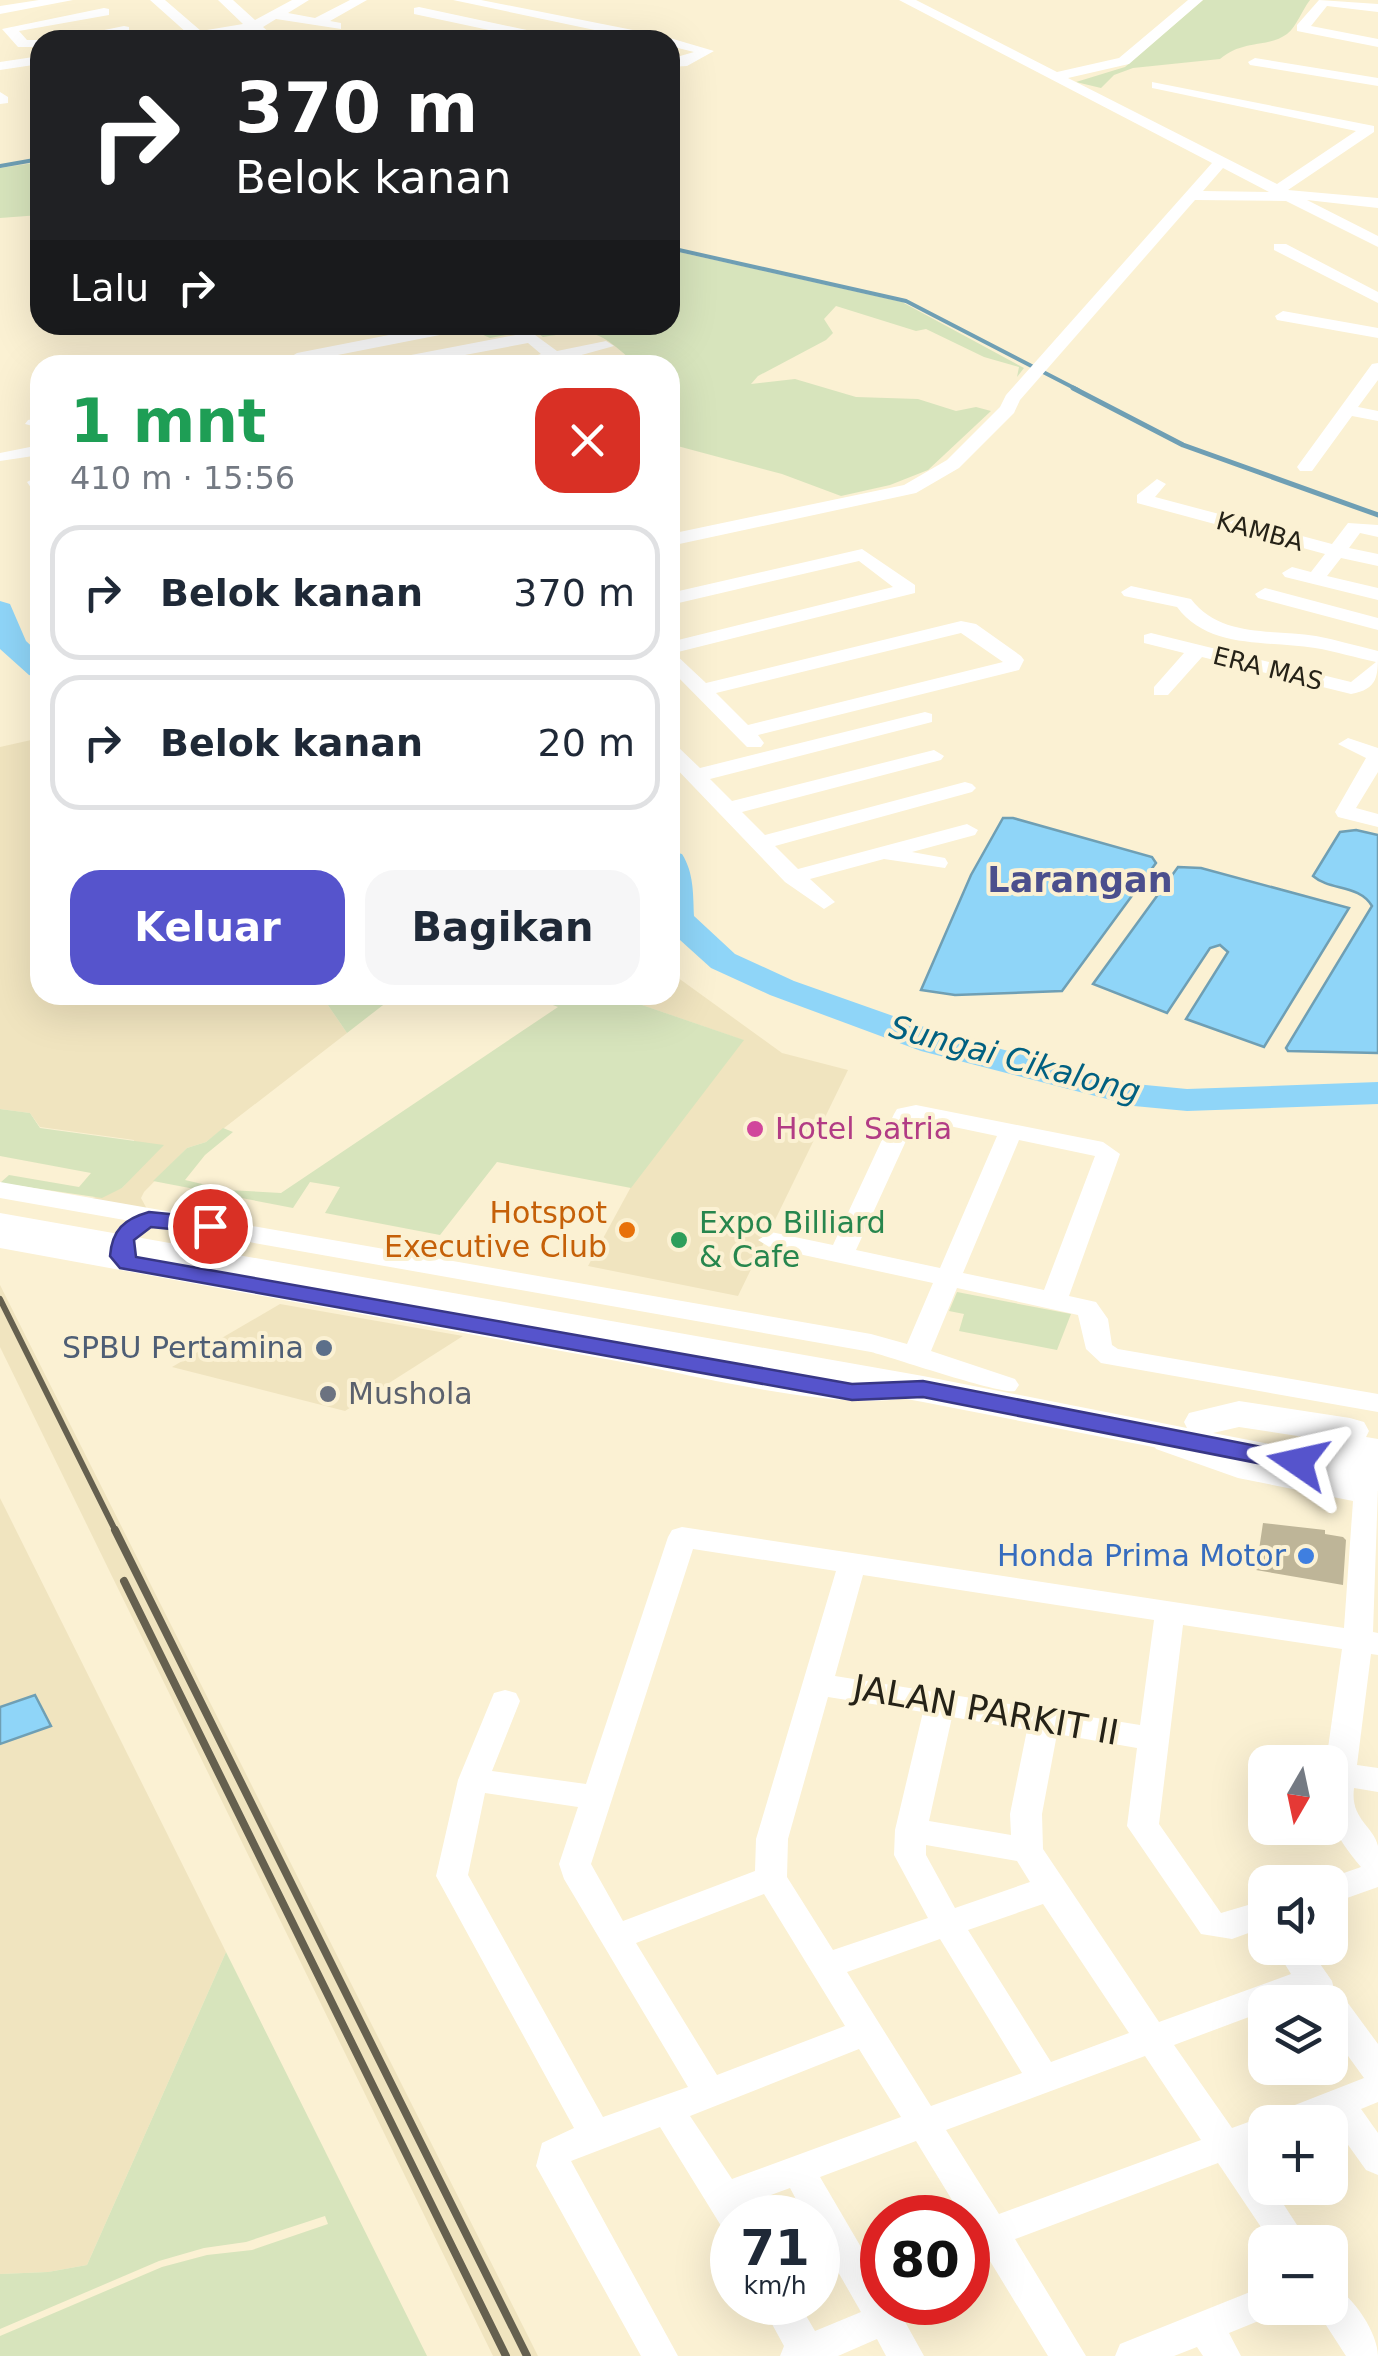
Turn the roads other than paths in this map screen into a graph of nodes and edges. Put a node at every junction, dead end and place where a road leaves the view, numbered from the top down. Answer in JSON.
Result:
{"nodes":[{"id":1,"x":66,"y":0,"type":"edge"},
{"id":2,"x":90,"y":0,"type":"edge"},
{"id":3,"x":156,"y":0,"type":"edge"},
{"id":4,"x":302,"y":0,"type":"edge"},
{"id":5,"x":360,"y":0,"type":"edge"},
{"id":6,"x":439,"y":0,"type":"edge"},
{"id":7,"x":460,"y":0,"type":"edge"},
{"id":8,"x":564,"y":0,"type":"edge"},
{"id":9,"x":906,"y":0,"type":"edge"},
{"id":10,"x":39,"y":2,"type":"edge"},
{"id":11,"x":233,"y":2,"type":"edge"},
{"id":12,"x":1183,"y":4,"type":"edge"},
{"id":13,"x":1376,"y":7,"type":"edge"},
{"id":14,"x":0,"y":10,"type":"edge"},
{"id":15,"x":104,"y":12,"type":"junction"},
{"id":16,"x":275,"y":14,"type":"junction"},
{"id":17,"x":537,"y":14,"type":"junction"},
{"id":18,"x":1313,"y":14,"type":"junction"},
{"id":19,"x":318,"y":22,"type":"junction"},
{"id":20,"x":1362,"y":22,"type":"dead end"},
{"id":21,"x":254,"y":26,"type":"junction"},
{"id":22,"x":336,"y":26,"type":"dead end"},
{"id":23,"x":124,"y":30,"type":"edge"},
{"id":24,"x":192,"y":30,"type":"edge"},
{"id":25,"x":236,"y":30,"type":"edge"},
{"id":26,"x":259,"y":30,"type":"edge"},
{"id":27,"x":487,"y":30,"type":"edge"},
{"id":28,"x":509,"y":30,"type":"edge"},
{"id":29,"x":614,"y":30,"type":"edge"},
{"id":30,"x":1378,"y":43,"type":"edge"},
{"id":31,"x":30,"y":44,"type":"edge"},
{"id":32,"x":680,"y":44,"type":"edge"},
{"id":33,"x":30,"y":62,"type":"edge"},
{"id":34,"x":1254,"y":62,"type":"dead end"},
{"id":35,"x":680,"y":64,"type":"edge"},
{"id":36,"x":0,"y":66,"type":"edge"},
{"id":37,"x":1057,"y":76,"type":"junction"},
{"id":38,"x":1378,"y":82,"type":"edge"},
{"id":39,"x":1157,"y":85,"type":"dead end"},
{"id":40,"x":1374,"y":130,"type":"edge"},
{"id":41,"x":1221,"y":161,"type":"junction"},
{"id":42,"x":1285,"y":193,"type":"junction"},
{"id":43,"x":1192,"y":195,"type":"junction"},
{"id":44,"x":1378,"y":203,"type":"edge"},
{"id":45,"x":1378,"y":242,"type":"edge"},
{"id":46,"x":1280,"y":247,"type":"dead end"},
{"id":47,"x":1378,"y":298,"type":"edge"},
{"id":48,"x":1282,"y":316,"type":"dead end"},
{"id":49,"x":1378,"y":333,"type":"edge"},
{"id":50,"x":411,"y":335,"type":"edge"},
{"id":51,"x":607,"y":347,"type":"dead end"},
{"id":52,"x":301,"y":355,"type":"edge"},
{"id":53,"x":437,"y":355,"type":"edge"},
{"id":54,"x":552,"y":355,"type":"edge"},
{"id":55,"x":580,"y":355,"type":"edge"},
{"id":56,"x":1378,"y":368,"type":"edge"},
{"id":57,"x":1345,"y":410,"type":"junction"},
{"id":58,"x":1378,"y":416,"type":"edge"},
{"id":59,"x":30,"y":452,"type":"edge"},
{"id":60,"x":5,"y":458,"type":"dead end"},
{"id":61,"x":1306,"y":466,"type":"dead end"},
{"id":62,"x":1157,"y":484,"type":"dead end"},
{"id":63,"x":886,"y":496,"type":"junction"},
{"id":64,"x":1378,"y":531,"type":"edge"},
{"id":65,"x":680,"y":538,"type":"edge"},
{"id":66,"x":680,"y":549,"type":"edge"},
{"id":67,"x":1337,"y":551,"type":"junction"},
{"id":68,"x":1378,"y":560,"type":"edge"},
{"id":69,"x":1292,"y":573,"type":"dead end"},
{"id":70,"x":1315,"y":579,"type":"junction"},
{"id":71,"x":1131,"y":592,"type":"dead end"},
{"id":72,"x":1265,"y":594,"type":"dead end"},
{"id":73,"x":1378,"y":594,"type":"edge"},
{"id":74,"x":680,"y":597,"type":"edge"},
{"id":75,"x":1378,"y":624,"type":"edge"},
{"id":76,"x":1151,"y":639,"type":"dead end"},
{"id":77,"x":680,"y":646,"type":"edge"},
{"id":78,"x":1198,"y":650,"type":"junction"},
{"id":79,"x":1378,"y":657,"type":"edge"},
{"id":80,"x":680,"y":668,"type":"edge"},
{"id":81,"x":1378,"y":668,"type":"edge"},
{"id":82,"x":701,"y":690,"type":"junction"},
{"id":83,"x":1161,"y":692,"type":"dead end"},
{"id":84,"x":925,"y":718,"type":"dead end"},
{"id":85,"x":744,"y":732,"type":"junction"},
{"id":86,"x":1348,"y":744,"type":"dead end"},
{"id":87,"x":760,"y":750,"type":"dead end"},
{"id":88,"x":934,"y":756,"type":"dead end"},
{"id":89,"x":680,"y":761,"type":"edge"},
{"id":90,"x":696,"y":778,"type":"junction"},
{"id":91,"x":680,"y":783,"type":"edge"},
{"id":92,"x":965,"y":788,"type":"dead end"},
{"id":93,"x":727,"y":809,"type":"junction"},
{"id":94,"x":1378,"y":820,"type":"edge"},
{"id":95,"x":967,"y":830,"type":"dead end"},
{"id":96,"x":760,"y":843,"type":"junction"},
{"id":97,"x":872,"y":860,"type":"junction"},
{"id":98,"x":936,"y":863,"type":"dead end"},
{"id":99,"x":793,"y":877,"type":"junction"},
{"id":100,"x":824,"y":902,"type":"dead end"},
{"id":101,"x":1011,"y":1132,"type":"junction"},
{"id":102,"x":0,"y":1190,"type":"edge"},
{"id":103,"x":0,"y":1205,"type":"edge"},
{"id":104,"x":171,"y":1219,"type":"junction"},
{"id":105,"x":0,"y":1224,"type":"edge"},
{"id":106,"x":0,"y":1240,"type":"edge"},
{"id":107,"x":770,"y":1240,"type":"dead end"},
{"id":108,"x":841,"y":1255,"type":"junction"},
{"id":109,"x":142,"y":1266,"type":"junction"},
{"id":110,"x":947,"y":1277,"type":"junction"},
{"id":111,"x":1054,"y":1300,"type":"junction"},
{"id":112,"x":921,"y":1353,"type":"junction"},
{"id":113,"x":838,"y":1364,"type":"junction"},
{"id":114,"x":1005,"y":1385,"type":"junction"},
{"id":115,"x":1378,"y":1403,"type":"edge"},
{"id":116,"x":1203,"y":1422,"type":"junction"},
{"id":117,"x":1378,"y":1432,"type":"edge"},
{"id":118,"x":1378,"y":1452,"type":"edge"},
{"id":119,"x":1374,"y":1490,"type":"edge"},
{"id":120,"x":853,"y":1561,"type":"junction"},
{"id":121,"x":1170,"y":1610,"type":"junction"},
{"id":122,"x":1368,"y":1642,"type":"edge"},
{"id":123,"x":818,"y":1684,"type":"junction"},
{"id":124,"x":505,"y":1701,"type":"dead end"},
{"id":125,"x":940,"y":1703,"type":"junction"},
{"id":126,"x":1044,"y":1721,"type":"junction"},
{"id":127,"x":1154,"y":1738,"type":"junction"},
{"id":128,"x":1345,"y":1745,"type":"edge"},
{"id":129,"x":1348,"y":1776,"type":"edge"},
{"id":130,"x":472,"y":1780,"type":"junction"},
{"id":131,"x":1378,"y":1780,"type":"edge"},
{"id":132,"x":594,"y":1797,"type":"junction"},
{"id":133,"x":1348,"y":1824,"type":"edge"},
{"id":134,"x":911,"y":1830,"type":"junction"},
{"id":135,"x":1027,"y":1850,"type":"junction"},
{"id":136,"x":1378,"y":1866,"type":"edge"},
{"id":137,"x":1378,"y":1874,"type":"edge"},
{"id":138,"x":771,"y":1878,"type":"junction"},
{"id":139,"x":1348,"y":1885,"type":"edge"},
{"id":140,"x":1052,"y":1888,"type":"junction"},
{"id":141,"x":1248,"y":1920,"type":"edge"},
{"id":142,"x":948,"y":1925,"type":"junction"},
{"id":143,"x":617,"y":1937,"type":"junction"},
{"id":144,"x":828,"y":1965,"type":"junction"},
{"id":145,"x":1248,"y":2013,"type":"edge"},
{"id":146,"x":1348,"y":2029,"type":"edge"},
{"id":147,"x":866,"y":2032,"type":"junction"},
{"id":148,"x":1150,"y":2037,"type":"junction"},
{"id":149,"x":1378,"y":2070,"type":"edge"},
{"id":150,"x":1044,"y":2078,"type":"junction"},
{"id":151,"x":1378,"y":2087,"type":"edge"},
{"id":152,"x":710,"y":2093,"type":"junction"},
{"id":153,"x":1338,"y":2104,"type":"joint"},
{"id":154,"x":668,"y":2111,"type":"junction"},
{"id":155,"x":921,"y":2124,"type":"junction"},
{"id":156,"x":597,"y":2133,"type":"junction"},
{"id":157,"x":1248,"y":2138,"type":"edge"},
{"id":158,"x":1224,"y":2147,"type":"junction"},
{"id":159,"x":1378,"y":2160,"type":"edge"},
{"id":160,"x":798,"y":2171,"type":"junction"},
{"id":161,"x":722,"y":2195,"type":"edge"},
{"id":162,"x":753,"y":2195,"type":"edge"},
{"id":163,"x":1278,"y":2225,"type":"edge"},
{"id":164,"x":991,"y":2232,"type":"junction"},
{"id":165,"x":860,"y":2278,"type":"edge"},
{"id":166,"x":1248,"y":2315,"type":"edge"},
{"id":167,"x":789,"y":2325,"type":"edge"},
{"id":168,"x":872,"y":2325,"type":"edge"},
{"id":169,"x":887,"y":2325,"type":"edge"},
{"id":170,"x":1346,"y":2325,"type":"edge"},
{"id":171,"x":1214,"y":2341,"type":"edge"},
{"id":172,"x":803,"y":2354,"type":"edge"},
{"id":173,"x":660,"y":2356,"type":"edge"},
{"id":174,"x":906,"y":2356,"type":"edge"},
{"id":175,"x":1068,"y":2356,"type":"edge"},
{"id":176,"x":1133,"y":2356,"type":"edge"},
{"id":177,"x":1366,"y":2356,"type":"edge"}],
"edges":[{"from":1,"to":10,"type":"street"},
{"from":2,"to":15,"type":"street"},
{"from":3,"to":24,"type":"street"},
{"from":4,"to":16,"type":"street"},
{"from":5,"to":19,"type":"street"},
{"from":6,"to":27,"type":"street"},
{"from":7,"to":17,"type":"street"},
{"from":8,"to":17,"type":"street"},
{"from":9,"to":37,"type":"street"},
{"from":10,"to":14,"type":"street"},
{"from":11,"to":21,"type":"street"},
{"from":12,"to":37,"type":"street"},
{"from":13,"to":18,"type":"street"},
{"from":15,"to":23,"type":"street"},
{"from":15,"to":31,"type":"street"},
{"from":16,"to":19,"type":"street"},
{"from":16,"to":21,"type":"street"},
{"from":17,"to":28,"type":"street"},
{"from":17,"to":29,"type":"street"},
{"from":18,"to":20,"type":"street"},
{"from":18,"to":30,"type":"street"},
{"from":19,"to":22,"type":"street"},
{"from":21,"to":25,"type":"street"},
{"from":21,"to":26,"type":"street"},
{"from":32,"to":35,"type":"street"},
{"from":33,"to":36,"type":"street"},
{"from":34,"to":38,"type":"street"},
{"from":37,"to":41,"type":"street"},
{"from":39,"to":40,"type":"street"},
{"from":40,"to":42,"type":"street"},
{"from":41,"to":42,"type":"street"},
{"from":41,"to":43,"type":"street"},
{"from":42,"to":43,"type":"street"},
{"from":42,"to":44,"type":"street"},
{"from":42,"to":45,"type":"street"},
{"from":43,"to":63,"type":"street"},
{"from":46,"to":47,"type":"street"},
{"from":48,"to":49,"type":"street"},
{"from":50,"to":52,"type":"street"},
{"from":51,"to":55,"type":"street"},
{"from":53,"to":54,"type":"street"},
{"from":56,"to":57,"type":"street"},
{"from":57,"to":58,"type":"street"},
{"from":57,"to":61,"type":"street"},
{"from":59,"to":60,"type":"street"},
{"from":62,"to":67,"type":"street","name":"KAMBA"},
{"from":63,"to":65,"type":"street"},
{"from":63,"to":66,"type":"street"},
{"from":64,"to":67,"type":"street"},
{"from":67,"to":68,"type":"street","name":"KAMBA"},
{"from":67,"to":70,"type":"street"},
{"from":69,"to":70,"type":"street","name":"KAMBA"},
{"from":70,"to":73,"type":"street","name":"KAMBA"},
{"from":71,"to":79,"type":"street"},
{"from":72,"to":75,"type":"street"},
{"from":74,"to":77,"type":"street"},
{"from":76,"to":78,"type":"street","name":"ERA MAS"},
{"from":78,"to":81,"type":"street","name":"ERA MAS"},
{"from":78,"to":83,"type":"street"},
{"from":80,"to":82,"type":"street"},
{"from":82,"to":85,"type":"street"},
{"from":82,"to":85,"type":"street"},
{"from":84,"to":90,"type":"street"},
{"from":85,"to":87,"type":"street"},
{"from":86,"to":94,"type":"street"},
{"from":88,"to":93,"type":"street"},
{"from":89,"to":90,"type":"street"},
{"from":90,"to":91,"type":"street"},
{"from":90,"to":93,"type":"street"},
{"from":92,"to":96,"type":"street"},
{"from":93,"to":96,"type":"street"},
{"from":95,"to":97,"type":"street"},
{"from":96,"to":99,"type":"street"},
{"from":97,"to":98,"type":"street"},
{"from":97,"to":99,"type":"street"},
{"from":99,"to":100,"type":"street"},
{"from":101,"to":108,"type":"street"},
{"from":101,"to":110,"type":"street"},
{"from":101,"to":111,"type":"street"},
{"from":102,"to":104,"type":"street"},
{"from":103,"to":113,"type":"highway"},
{"from":104,"to":109,"type":"street"},
{"from":104,"to":112,"type":"street"},
{"from":105,"to":113,"type":"highway"},
{"from":106,"to":109,"type":"street"},
{"from":107,"to":108,"type":"street"},
{"from":108,"to":110,"type":"street"},
{"from":109,"to":112,"type":"street"},
{"from":110,"to":111,"type":"street"},
{"from":110,"to":112,"type":"street"},
{"from":111,"to":115,"type":"street"},
{"from":112,"to":113,"type":"highway"},
{"from":112,"to":114,"type":"street"},
{"from":112,"to":119,"type":"highway"},
{"from":113,"to":114,"type":"highway"},
{"from":114,"to":116,"type":"highway"},
{"from":116,"to":117,"type":"highway"},
{"from":116,"to":118,"type":"highway"},
{"from":119,"to":122,"type":"street"},
{"from":120,"to":121,"type":"street"},
{"from":120,"to":123,"type":"street"},
{"from":120,"to":132,"type":"street"},
{"from":121,"to":122,"type":"street"},
{"from":121,"to":127,"type":"street"},
{"from":122,"to":128,"type":"street"},
{"from":123,"to":125,"type":"street","name":"JALAN PARKIT II"},
{"from":123,"to":138,"type":"street"},
{"from":124,"to":130,"type":"street"},
{"from":125,"to":126,"type":"street","name":"JALAN PARKIT II"},
{"from":125,"to":134,"type":"street"},
{"from":126,"to":127,"type":"street","name":"JALAN PARKIT II"},
{"from":126,"to":135,"type":"street"},
{"from":127,"to":141,"type":"street"},
{"from":129,"to":131,"type":"street"},
{"from":130,"to":132,"type":"street"},
{"from":130,"to":156,"type":"street"},
{"from":132,"to":143,"type":"street"},
{"from":133,"to":136,"type":"street"},
{"from":134,"to":135,"type":"street"},
{"from":134,"to":142,"type":"street"},
{"from":135,"to":140,"type":"street"},
{"from":137,"to":139,"type":"street"},
{"from":138,"to":143,"type":"street"},
{"from":138,"to":144,"type":"street"},
{"from":140,"to":142,"type":"street"},
{"from":140,"to":148,"type":"street"},
{"from":142,"to":144,"type":"street"},
{"from":142,"to":150,"type":"street"},
{"from":143,"to":152,"type":"street"},
{"from":144,"to":147,"type":"street"},
{"from":145,"to":148,"type":"street"},
{"from":146,"to":149,"type":"street"},
{"from":147,"to":152,"type":"street"},
{"from":147,"to":155,"type":"street"},
{"from":148,"to":150,"type":"street"},
{"from":148,"to":158,"type":"street"},
{"from":150,"to":155,"type":"street"},
{"from":151,"to":153,"type":"street"},
{"from":152,"to":154,"type":"street"},
{"from":153,"to":159,"type":"street"},
{"from":154,"to":156,"type":"street"},
{"from":154,"to":161,"type":"street"},
{"from":155,"to":160,"type":"street"},
{"from":155,"to":164,"type":"street"},
{"from":156,"to":173,"type":"street"},
{"from":157,"to":158,"type":"street"},
{"from":158,"to":163,"type":"street"},
{"from":158,"to":164,"type":"street"},
{"from":160,"to":162,"type":"street"},
{"from":160,"to":165,"type":"street"},
{"from":164,"to":175,"type":"street"},
{"from":166,"to":171,"type":"street"},
{"from":167,"to":172,"type":"street"},
{"from":168,"to":172,"type":"street"},
{"from":169,"to":174,"type":"street"},
{"from":170,"to":177,"type":"street"},
{"from":171,"to":176,"type":"street"}]}
